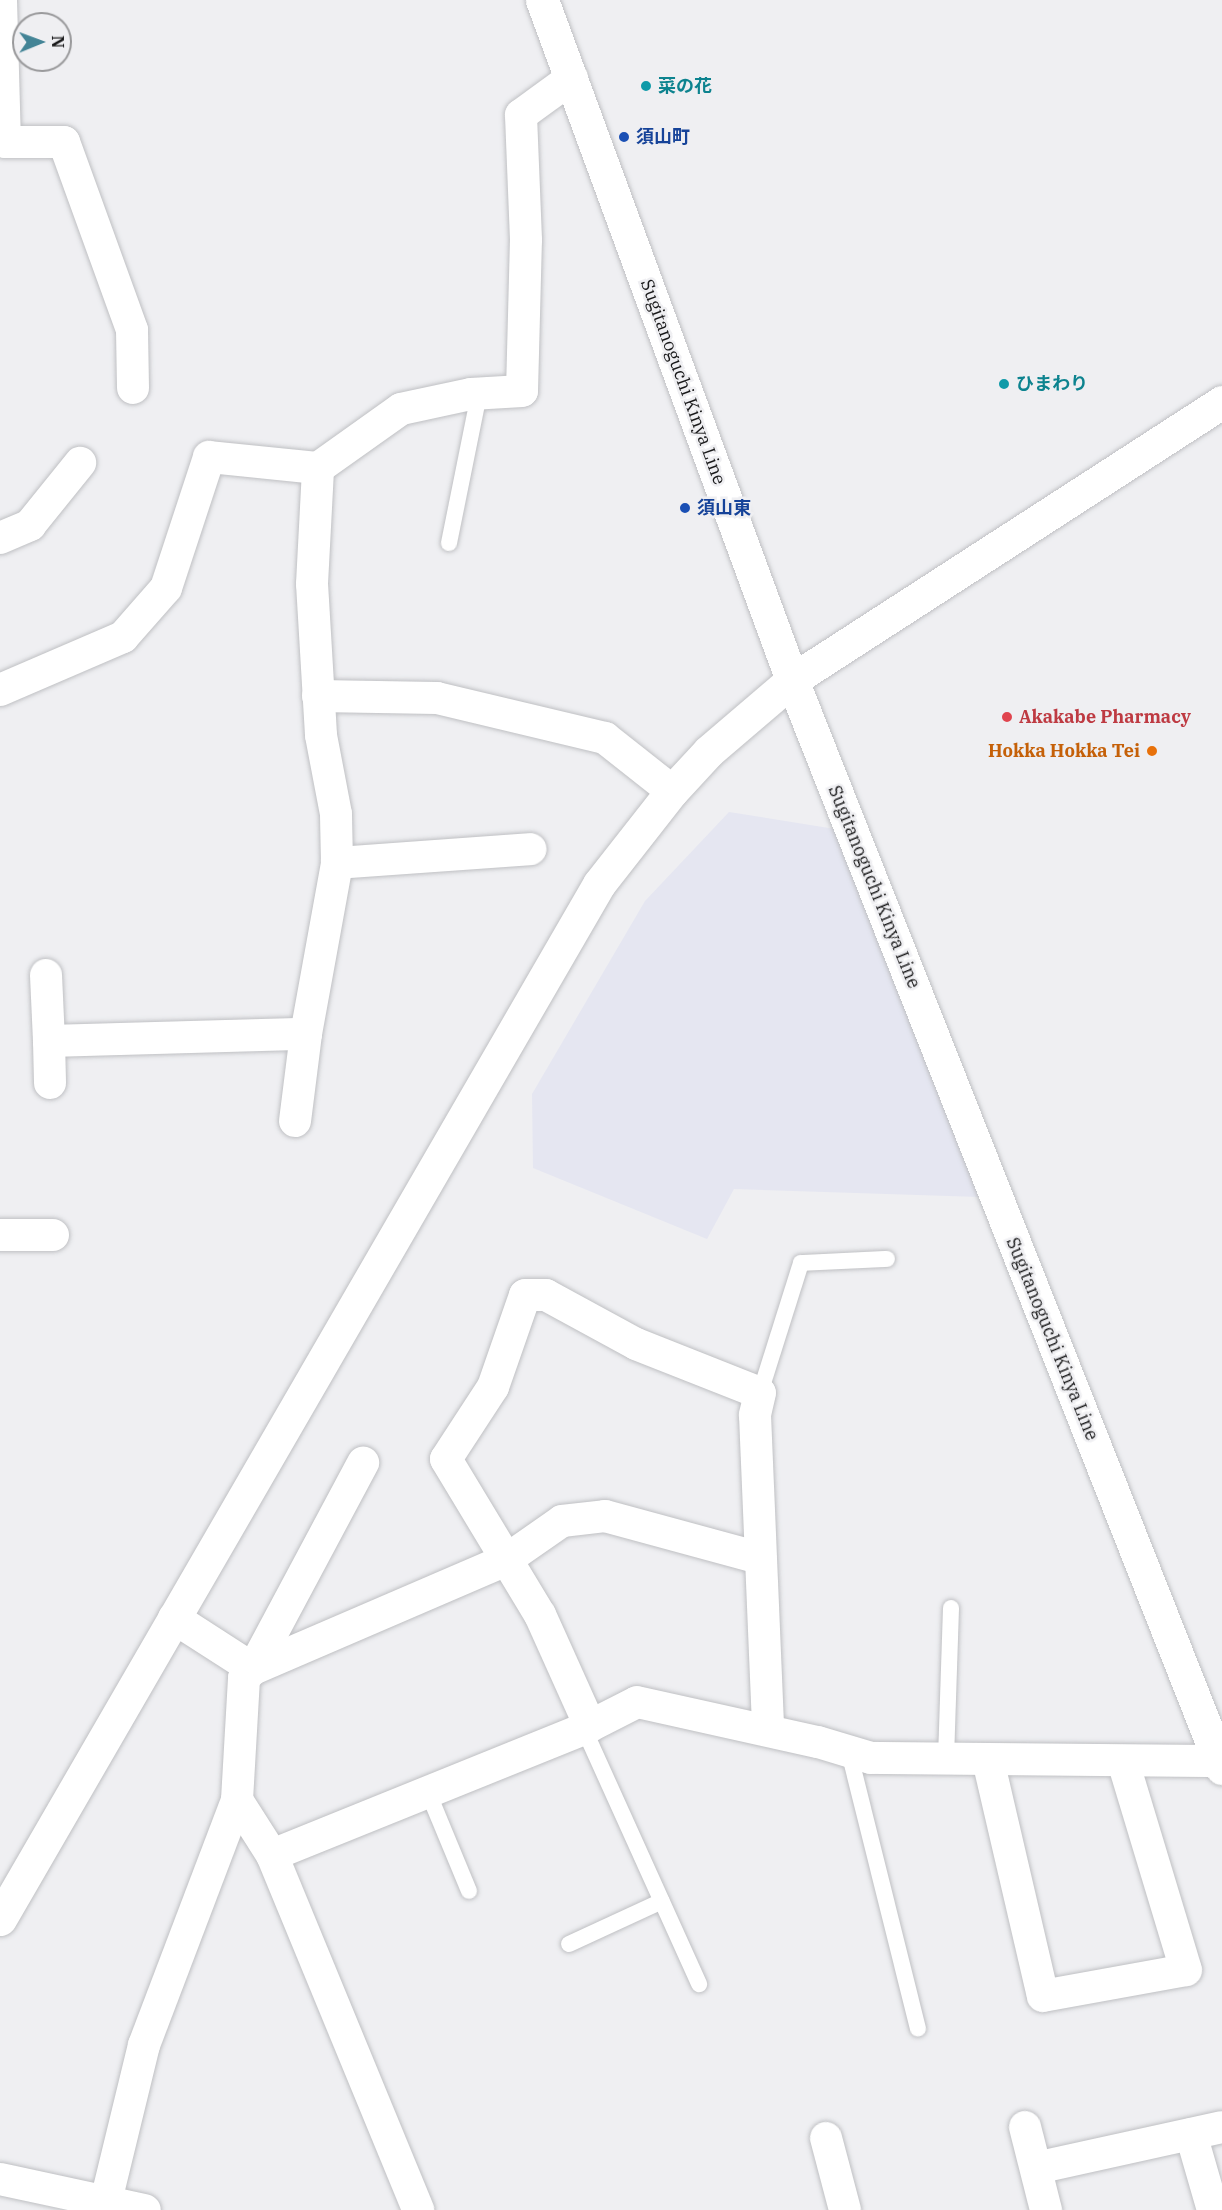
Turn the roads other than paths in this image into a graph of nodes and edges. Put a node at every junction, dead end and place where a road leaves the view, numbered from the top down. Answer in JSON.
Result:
{"nodes":[{"id":1,"x":1,"y":0,"type":"edge"},
{"id":2,"x":542,"y":0,"type":"edge"},
{"id":3,"x":572,"y":78,"type":"junction"},
{"id":4,"x":133,"y":388,"type":"dead end"},
{"id":5,"x":479,"y":394,"type":"junction"},
{"id":6,"x":1222,"y":402,"type":"edge"},
{"id":7,"x":80,"y":463,"type":"dead end"},
{"id":8,"x":318,"y":468,"type":"junction"},
{"id":9,"x":0,"y":538,"type":"edge"},
{"id":10,"x":449,"y":543,"type":"dead end"},
{"id":11,"x":792,"y":680,"type":"junction"},
{"id":12,"x":0,"y":690,"type":"edge"},
{"id":13,"x":318,"y":696,"type":"junction"},
{"id":14,"x":672,"y":791,"type":"junction"},
{"id":15,"x":530,"y":849,"type":"dead end"},
{"id":16,"x":338,"y":862,"type":"junction"},
{"id":17,"x":46,"y":975,"type":"dead end"},
{"id":18,"x":306,"y":1034,"type":"junction"},
{"id":19,"x":49,"y":1041,"type":"junction"},
{"id":20,"x":50,"y":1083,"type":"dead end"},
{"id":21,"x":295,"y":1122,"type":"dead end"},
{"id":22,"x":0,"y":1235,"type":"edge"},
{"id":23,"x":53,"y":1235,"type":"dead end"},
{"id":24,"x":887,"y":1260,"type":"dead end"},
{"id":25,"x":760,"y":1393,"type":"junction"},
{"id":26,"x":363,"y":1463,"type":"dead end"},
{"id":27,"x":760,"y":1558,"type":"junction"},
{"id":28,"x":506,"y":1560,"type":"junction"},
{"id":29,"x":951,"y":1608,"type":"dead end"},
{"id":30,"x":174,"y":1618,"type":"junction"},
{"id":31,"x":253,"y":1669,"type":"junction"},
{"id":32,"x":587,"y":1728,"type":"junction"},
{"id":33,"x":768,"y":1730,"type":"junction"},
{"id":34,"x":849,"y":1752,"type":"junction"},
{"id":35,"x":946,"y":1759,"type":"junction"},
{"id":36,"x":988,"y":1760,"type":"junction"},
{"id":37,"x":1123,"y":1761,"type":"junction"},
{"id":38,"x":1221,"y":1764,"type":"edge"},
{"id":39,"x":428,"y":1792,"type":"junction"},
{"id":40,"x":237,"y":1800,"type":"junction"},
{"id":41,"x":272,"y":1855,"type":"junction"},
{"id":42,"x":469,"y":1891,"type":"dead end"},
{"id":43,"x":662,"y":1901,"type":"junction"},
{"id":44,"x":0,"y":1919,"type":"edge"},
{"id":45,"x":569,"y":1944,"type":"dead end"},
{"id":46,"x":699,"y":1984,"type":"dead end"},
{"id":47,"x":918,"y":2029,"type":"dead end"},
{"id":48,"x":1025,"y":2127,"type":"dead end"},
{"id":49,"x":1222,"y":2127,"type":"edge"},
{"id":50,"x":1191,"y":2134,"type":"junction"},
{"id":51,"x":826,"y":2138,"type":"dead end"},
{"id":52,"x":1036,"y":2168,"type":"junction"},
{"id":53,"x":0,"y":2179,"type":"edge"},
{"id":54,"x":106,"y":2201,"type":"junction"},
{"id":55,"x":142,"y":2210,"type":"edge"},
{"id":56,"x":418,"y":2210,"type":"edge"},
{"id":57,"x":845,"y":2210,"type":"edge"},
{"id":58,"x":1046,"y":2210,"type":"edge"},
{"id":59,"x":1213,"y":2210,"type":"edge"}],
"edges":[{"from":1,"to":4,"type":"street"},
{"from":2,"to":3,"type":"street","name":"Sugitanoguchi Kinya Line"},
{"from":3,"to":5,"type":"street"},
{"from":3,"to":11,"type":"street","name":"Sugitanoguchi Kinya Line"},
{"from":5,"to":8,"type":"street"},
{"from":5,"to":10,"type":"lane"},
{"from":6,"to":11,"type":"street"},
{"from":7,"to":9,"type":"street"},
{"from":8,"to":12,"type":"street"},
{"from":8,"to":13,"type":"street"},
{"from":11,"to":14,"type":"street"},
{"from":11,"to":38,"type":"street","name":"Sugitanoguchi Kinya Line"},
{"from":13,"to":14,"type":"street"},
{"from":13,"to":16,"type":"street"},
{"from":14,"to":30,"type":"street"},
{"from":15,"to":16,"type":"street"},
{"from":16,"to":18,"type":"street"},
{"from":17,"to":19,"type":"street"},
{"from":18,"to":19,"type":"street"},
{"from":18,"to":21,"type":"street"},
{"from":19,"to":20,"type":"street"},
{"from":22,"to":23,"type":"street"},
{"from":24,"to":25,"type":"lane"},
{"from":25,"to":27,"type":"street"},
{"from":25,"to":28,"type":"street"},
{"from":26,"to":31,"type":"street"},
{"from":27,"to":28,"type":"street"},
{"from":27,"to":33,"type":"street"},
{"from":28,"to":31,"type":"street"},
{"from":28,"to":32,"type":"street"},
{"from":29,"to":35,"type":"lane"},
{"from":30,"to":31,"type":"street"},
{"from":30,"to":44,"type":"street"},
{"from":31,"to":40,"type":"street"},
{"from":32,"to":33,"type":"street"},
{"from":32,"to":39,"type":"street"},
{"from":32,"to":43,"type":"lane"},
{"from":33,"to":34,"type":"street"},
{"from":34,"to":35,"type":"street"},
{"from":34,"to":47,"type":"lane"},
{"from":35,"to":36,"type":"street"},
{"from":36,"to":37,"type":"street"},
{"from":36,"to":37,"type":"street"},
{"from":37,"to":38,"type":"street"},
{"from":39,"to":41,"type":"street"},
{"from":39,"to":42,"type":"lane"},
{"from":40,"to":41,"type":"street"},
{"from":40,"to":54,"type":"street"},
{"from":41,"to":56,"type":"street"},
{"from":43,"to":45,"type":"lane"},
{"from":43,"to":46,"type":"lane"},
{"from":48,"to":52,"type":"street"},
{"from":49,"to":50,"type":"street"},
{"from":50,"to":52,"type":"street"},
{"from":50,"to":59,"type":"street"},
{"from":51,"to":57,"type":"street"},
{"from":52,"to":58,"type":"street"},
{"from":53,"to":54,"type":"street"},
{"from":54,"to":55,"type":"street"}]}
